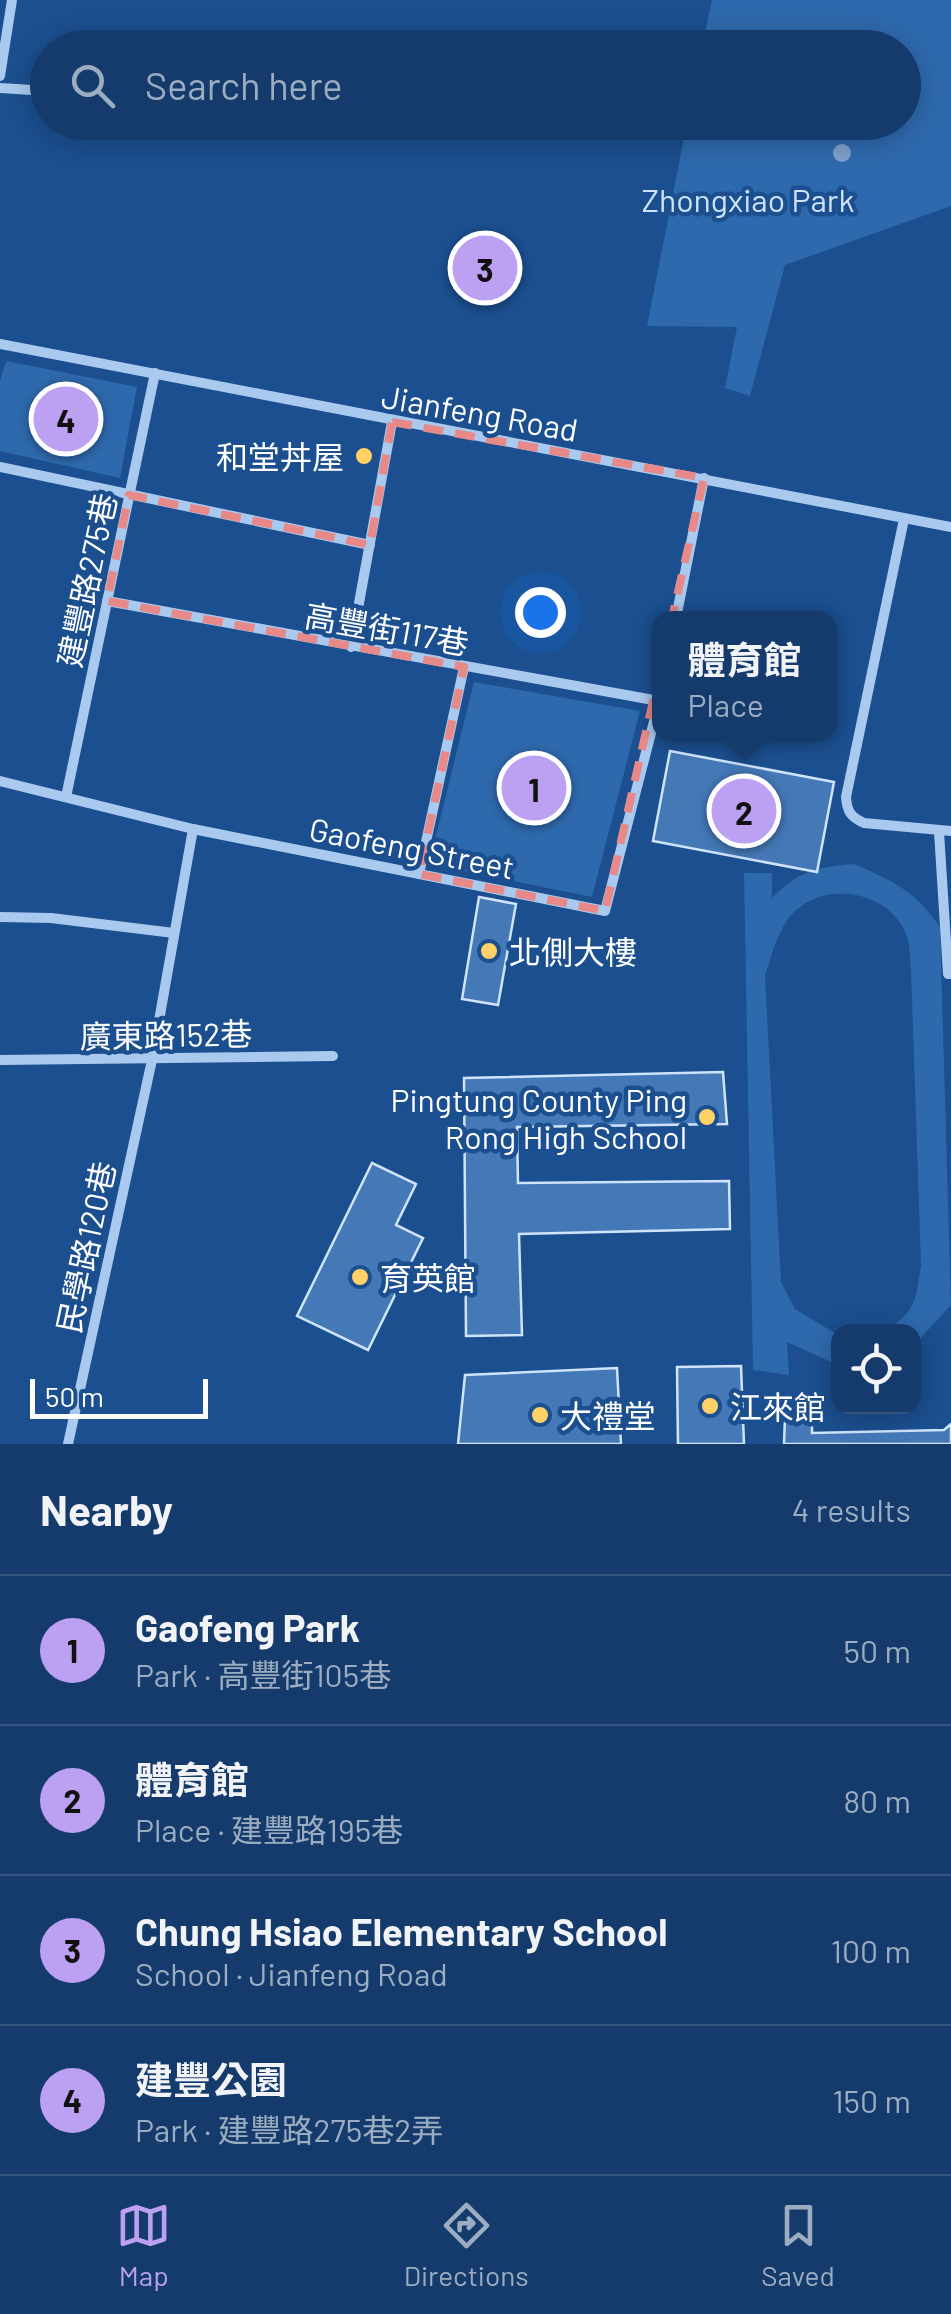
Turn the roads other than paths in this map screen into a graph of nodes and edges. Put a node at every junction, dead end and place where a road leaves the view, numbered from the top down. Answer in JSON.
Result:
{"nodes":[{"id":1,"x":12,"y":0,"type":"edge"},
{"id":2,"x":0,"y":76,"type":"edge"},
{"id":3,"x":0,"y":88,"type":"edge"},
{"id":4,"x":30,"y":90,"type":"edge"},
{"id":5,"x":0,"y":344,"type":"edge"},
{"id":6,"x":155,"y":374,"type":"junction"},
{"id":7,"x":392,"y":422,"type":"junction"},
{"id":8,"x":0,"y":467,"type":"edge"},
{"id":9,"x":704,"y":478,"type":"junction"},
{"id":10,"x":130,"y":495,"type":"junction"},
{"id":11,"x":904,"y":518,"type":"junction"},
{"id":12,"x":951,"y":528,"type":"edge"},
{"id":13,"x":370,"y":545,"type":"junction"},
{"id":14,"x":108,"y":601,"type":"junction"},
{"id":15,"x":677,"y":611,"type":"edge"},
{"id":16,"x":351,"y":647,"type":"junction"},
{"id":17,"x":464,"y":667,"type":"junction"},
{"id":18,"x":652,"y":701,"type":"edge"},
{"id":19,"x":652,"y":729,"type":"edge"},
{"id":20,"x":0,"y":781,"type":"edge"},
{"id":21,"x":66,"y":798,"type":"junction"},
{"id":22,"x":192,"y":830,"type":"junction"},
{"id":23,"x":945,"y":832,"type":"edge"},
{"id":24,"x":419,"y":874,"type":"junction"},
{"id":25,"x":0,"y":917,"type":"edge"},
{"id":26,"x":174,"y":933,"type":"junction"},
{"id":27,"x":951,"y":974,"type":"edge"},
{"id":28,"x":333,"y":1056,"type":"dead end"},
{"id":29,"x":0,"y":1060,"type":"edge"},
{"id":30,"x":152,"y":1060,"type":"junction"},
{"id":31,"x":68,"y":1444,"type":"edge"}],
"edges":[{"from":1,"to":2,"type":"street"},
{"from":3,"to":4,"type":"street"},
{"from":5,"to":6,"type":"street","name":"Jianfeng Road"},
{"from":6,"to":7,"type":"street","name":"Jianfeng Road"},
{"from":6,"to":10,"type":"street","name":"建豐路275巷"},
{"from":7,"to":9,"type":"street","name":"Jianfeng Road"},
{"from":7,"to":13,"type":"street"},
{"from":8,"to":10,"type":"street"},
{"from":9,"to":11,"type":"street","name":"Jianfeng Road"},
{"from":9,"to":15,"type":"street"},
{"from":10,"to":13,"type":"street"},
{"from":10,"to":14,"type":"street","name":"建豐路275巷"},
{"from":11,"to":12,"type":"street","name":"Jianfeng Road"},
{"from":11,"to":23,"type":"street"},
{"from":13,"to":16,"type":"street"},
{"from":14,"to":16,"type":"street","name":"高豐街117巷"},
{"from":14,"to":21,"type":"street","name":"建豐路275巷"},
{"from":16,"to":17,"type":"street","name":"高豐街117巷"},
{"from":17,"to":18,"type":"street","name":"高豐街117巷"},
{"from":17,"to":24,"type":"street"},
{"from":19,"to":24,"type":"street","name":"Gaofeng Street"},
{"from":20,"to":21,"type":"street","name":"Gaofeng Street"},
{"from":21,"to":22,"type":"street","name":"Gaofeng Street"},
{"from":22,"to":24,"type":"street","name":"Gaofeng Street"},
{"from":22,"to":26,"type":"street","name":"民學路120巷"},
{"from":23,"to":27,"type":"street"},
{"from":25,"to":26,"type":"street"},
{"from":26,"to":30,"type":"street","name":"民學路120巷"},
{"from":28,"to":30,"type":"street","name":"廣東路152巷"},
{"from":29,"to":30,"type":"street","name":"廣東路152巷"},
{"from":30,"to":31,"type":"street","name":"民學路120巷"}]}
